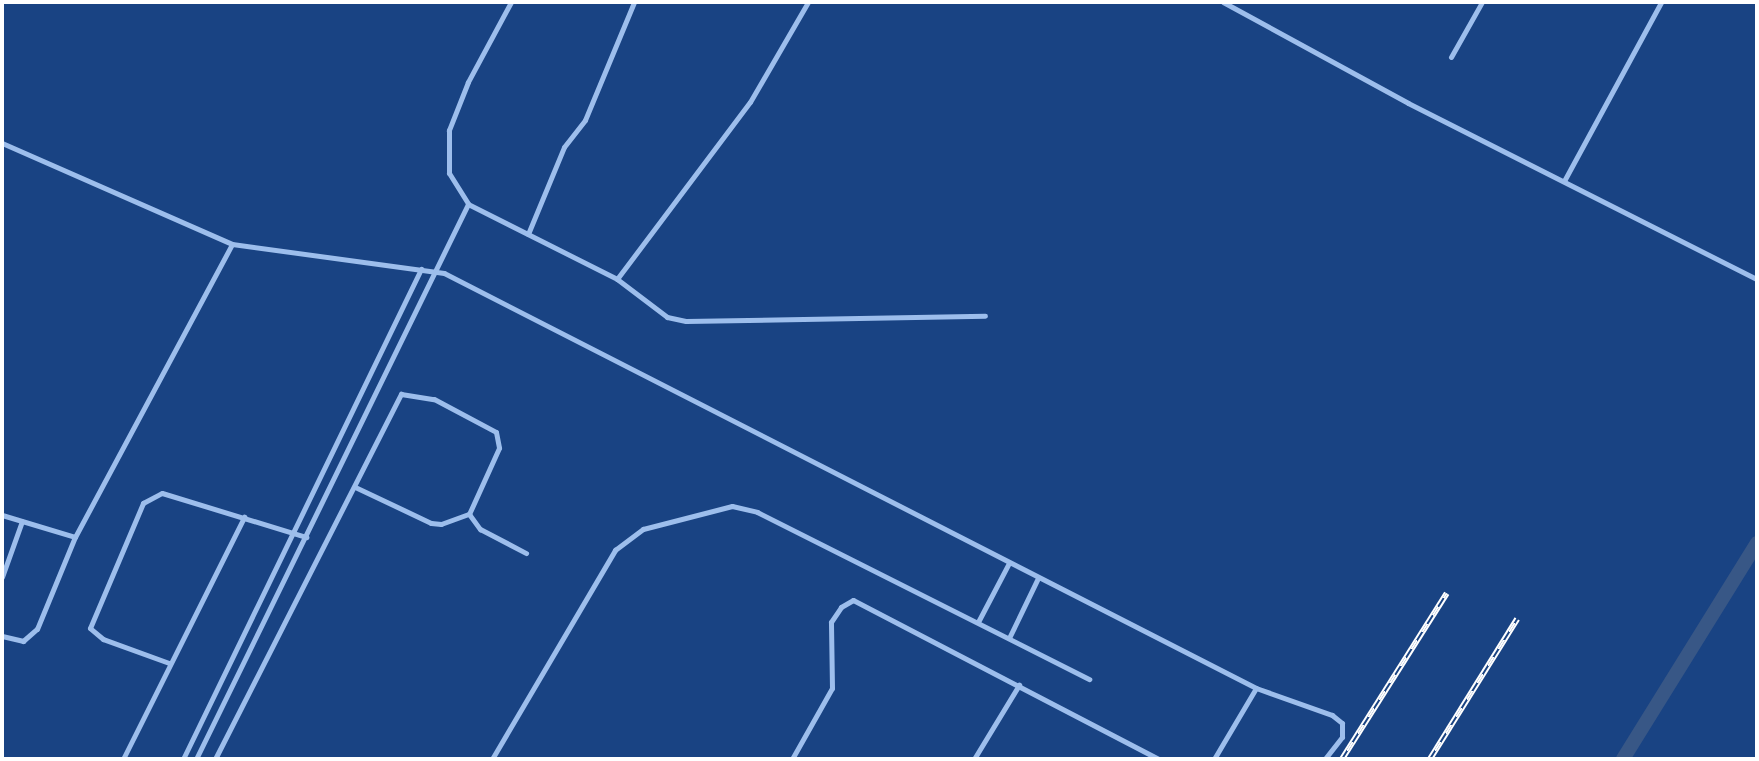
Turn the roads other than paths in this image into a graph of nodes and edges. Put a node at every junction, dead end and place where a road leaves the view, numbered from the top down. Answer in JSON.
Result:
{"nodes":[{"id":1,"x":511,"y":2,"type":"edge"},
{"id":2,"x":634,"y":2,"type":"edge"},
{"id":3,"x":808,"y":2,"type":"edge"},
{"id":4,"x":1223,"y":2,"type":"edge"},
{"id":5,"x":1482,"y":2,"type":"edge"},
{"id":6,"x":1661,"y":2,"type":"edge"},
{"id":7,"x":1451,"y":57,"type":"dead end"},
{"id":8,"x":2,"y":143,"type":"edge"},
{"id":9,"x":1564,"y":181,"type":"junction"},
{"id":10,"x":468,"y":204,"type":"junction"},
{"id":11,"x":528,"y":234,"type":"junction"},
{"id":12,"x":232,"y":244,"type":"junction"},
{"id":13,"x":421,"y":269,"type":"junction"},
{"id":14,"x":434,"y":270,"type":"junction"},
{"id":15,"x":617,"y":279,"type":"junction"},
{"id":16,"x":1757,"y":279,"type":"edge"},
{"id":17,"x":985,"y":316,"type":"dead end"},
{"id":18,"x":355,"y":487,"type":"junction"},
{"id":19,"x":469,"y":514,"type":"junction"},
{"id":20,"x":2,"y":515,"type":"edge"},
{"id":21,"x":244,"y":517,"type":"junction"},
{"id":22,"x":22,"y":521,"type":"junction"},
{"id":23,"x":294,"y":532,"type":"junction"},
{"id":24,"x":75,"y":537,"type":"junction"},
{"id":25,"x":306,"y":537,"type":"junction"},
{"id":26,"x":526,"y":553,"type":"dead end"},
{"id":27,"x":1009,"y":562,"type":"junction"},
{"id":28,"x":2,"y":577,"type":"edge"},
{"id":29,"x":1038,"y":578,"type":"junction"},
{"id":30,"x":978,"y":622,"type":"junction"},
{"id":31,"x":2,"y":636,"type":"edge"},
{"id":32,"x":1009,"y":638,"type":"junction"},
{"id":33,"x":169,"y":663,"type":"junction"},
{"id":34,"x":1089,"y":679,"type":"dead end"},
{"id":35,"x":1019,"y":685,"type":"junction"},
{"id":36,"x":1256,"y":688,"type":"junction"},
{"id":37,"x":123,"y":759,"type":"edge"},
{"id":38,"x":183,"y":759,"type":"edge"},
{"id":39,"x":196,"y":759,"type":"edge"},
{"id":40,"x":215,"y":759,"type":"edge"},
{"id":41,"x":492,"y":759,"type":"edge"},
{"id":42,"x":792,"y":759,"type":"edge"},
{"id":43,"x":974,"y":759,"type":"edge"},
{"id":44,"x":1158,"y":759,"type":"edge"},
{"id":45,"x":1214,"y":759,"type":"edge"},
{"id":46,"x":1325,"y":759,"type":"edge"}],
"edges":[{"from":1,"to":10,"type":"lane"},
{"from":2,"to":11,"type":"lane"},
{"from":3,"to":15,"type":"lane"},
{"from":4,"to":9,"type":"lane"},
{"from":5,"to":7,"type":"lane"},
{"from":6,"to":9,"type":"lane"},
{"from":8,"to":12,"type":"lane"},
{"from":9,"to":16,"type":"lane"},
{"from":10,"to":11,"type":"lane"},
{"from":10,"to":14,"type":"lane"},
{"from":11,"to":15,"type":"lane"},
{"from":12,"to":13,"type":"lane"},
{"from":12,"to":24,"type":"lane"},
{"from":13,"to":14,"type":"lane"},
{"from":13,"to":23,"type":"lane"},
{"from":14,"to":25,"type":"lane"},
{"from":14,"to":27,"type":"lane"},
{"from":15,"to":17,"type":"lane"},
{"from":18,"to":19,"type":"lane"},
{"from":18,"to":19,"type":"lane"},
{"from":18,"to":40,"type":"lane"},
{"from":19,"to":26,"type":"lane"},
{"from":20,"to":22,"type":"lane"},
{"from":21,"to":23,"type":"lane"},
{"from":21,"to":33,"type":"lane"},
{"from":21,"to":33,"type":"lane"},
{"from":22,"to":24,"type":"lane"},
{"from":22,"to":28,"type":"lane"},
{"from":23,"to":25,"type":"lane"},
{"from":23,"to":38,"type":"lane"},
{"from":24,"to":31,"type":"lane"},
{"from":25,"to":39,"type":"lane"},
{"from":27,"to":29,"type":"lane"},
{"from":27,"to":30,"type":"lane"},
{"from":29,"to":32,"type":"lane"},
{"from":29,"to":36,"type":"lane"},
{"from":30,"to":32,"type":"lane"},
{"from":30,"to":41,"type":"lane"},
{"from":32,"to":34,"type":"lane"},
{"from":33,"to":37,"type":"lane"},
{"from":35,"to":42,"type":"lane"},
{"from":35,"to":43,"type":"lane"},
{"from":35,"to":44,"type":"lane"},
{"from":36,"to":45,"type":"lane"},
{"from":36,"to":46,"type":"lane"}]}
